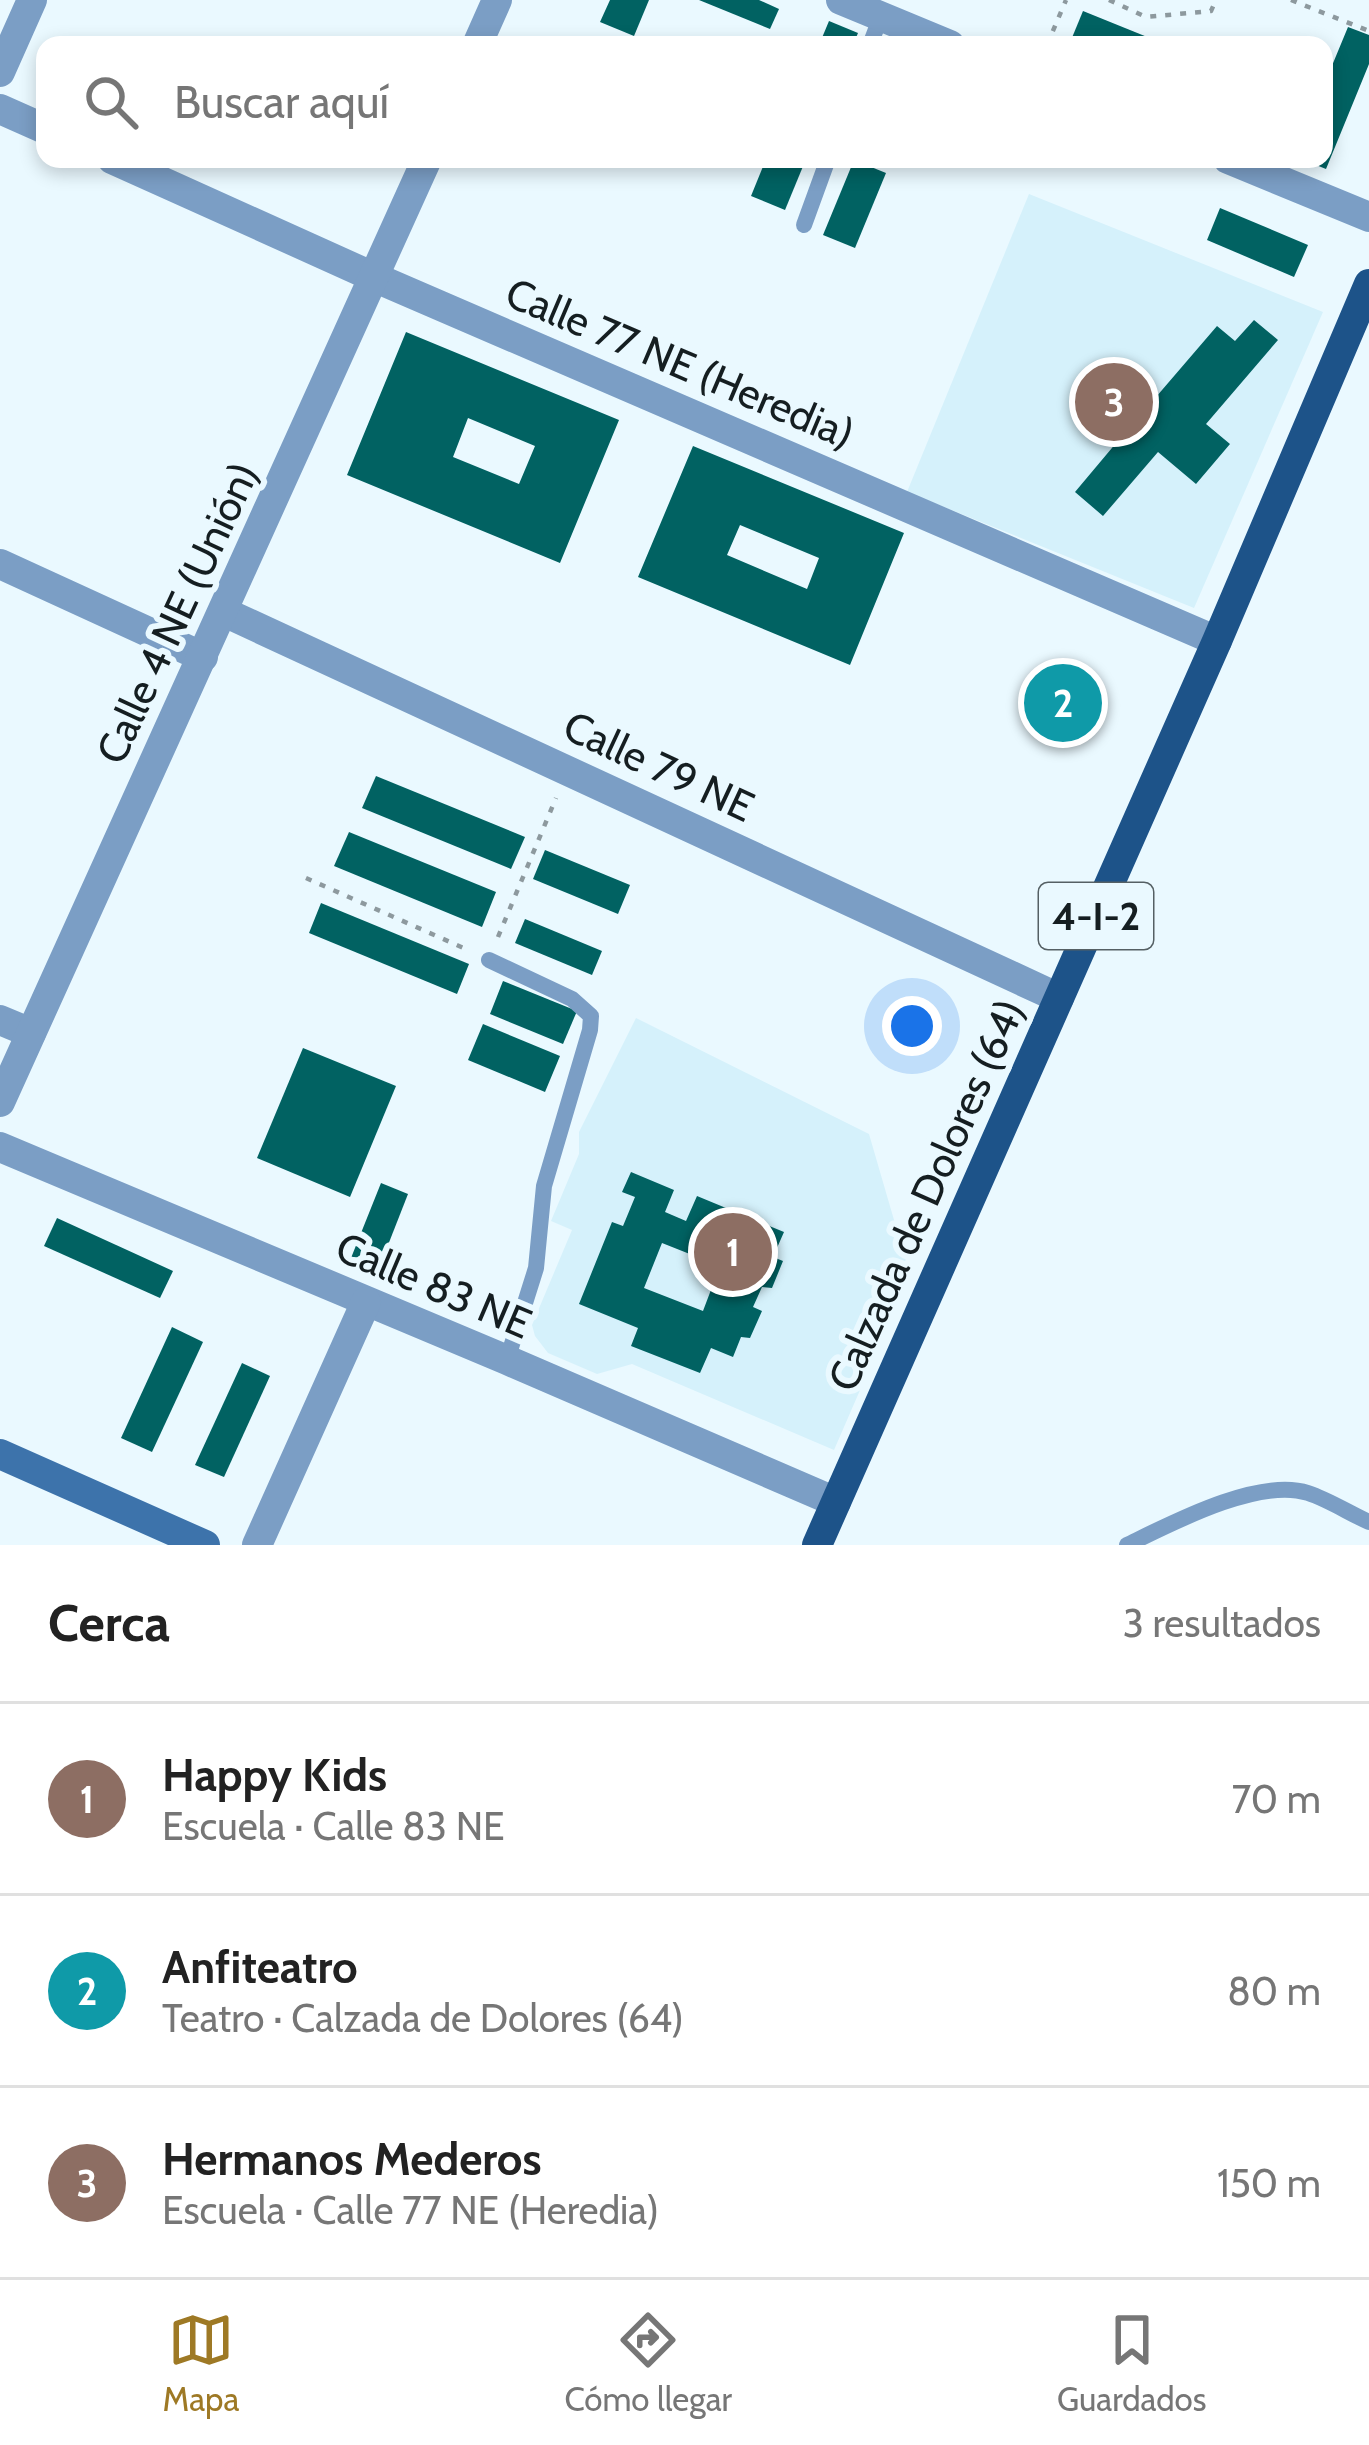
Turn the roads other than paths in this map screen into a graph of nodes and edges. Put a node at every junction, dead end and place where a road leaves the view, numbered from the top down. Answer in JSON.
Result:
{"nodes":[{"id":1,"x":32,"y":0,"type":"edge"},
{"id":2,"x":497,"y":0,"type":"edge"},
{"id":3,"x":841,"y":0,"type":"edge"},
{"id":4,"x":875,"y":31,"type":"edge"},
{"id":5,"x":481,"y":36,"type":"edge"},
{"id":6,"x":0,"y":72,"type":"edge"},
{"id":7,"x":0,"y":109,"type":"edge"},
{"id":8,"x":36,"y":125,"type":"edge"},
{"id":9,"x":132,"y":168,"type":"edge"},
{"id":10,"x":424,"y":168,"type":"edge"},
{"id":11,"x":825,"y":168,"type":"edge"},
{"id":12,"x":1250,"y":168,"type":"edge"},
{"id":13,"x":1369,"y":217,"type":"edge"},
{"id":14,"x":804,"y":225,"type":"dead end"},
{"id":15,"x":376,"y":278,"type":"junction"},
{"id":16,"x":1369,"y":284,"type":"edge"},
{"id":17,"x":0,"y":564,"type":"edge"},
{"id":18,"x":224,"y":612,"type":"junction"},
{"id":19,"x":1217,"y":641,"type":"junction"},
{"id":20,"x":203,"y":657,"type":"junction"},
{"id":21,"x":489,"y":959,"type":"road end"},
{"id":22,"x":1059,"y":998,"type":"junction"},
{"id":23,"x":0,"y":1020,"type":"edge"},
{"id":24,"x":31,"y":1033,"type":"junction"},
{"id":25,"x":0,"y":1102,"type":"edge"},
{"id":26,"x":0,"y":1147,"type":"edge"},
{"id":27,"x":366,"y":1302,"type":"junction"},
{"id":28,"x":506,"y":1360,"type":"junction"},
{"id":29,"x":0,"y":1454,"type":"edge"},
{"id":30,"x":836,"y":1502,"type":"junction"},
{"id":31,"x":1369,"y":1522,"type":"edge"},
{"id":32,"x":205,"y":1545,"type":"edge"},
{"id":33,"x":257,"y":1545,"type":"edge"},
{"id":34,"x":817,"y":1545,"type":"edge"},
{"id":35,"x":1127,"y":1545,"type":"edge"}],
"edges":[{"from":1,"to":6,"type":"street"},
{"from":2,"to":5,"type":"street"},
{"from":3,"to":4,"type":"street"},
{"from":7,"to":8,"type":"street"},
{"from":9,"to":15,"type":"street","name":"Calle 77 NE (Heredia)"},
{"from":10,"to":15,"type":"street","name":"Calle 4 NE (Unión)"},
{"from":11,"to":14,"type":"lane"},
{"from":12,"to":13,"type":"street"},
{"from":15,"to":18,"type":"street","name":"Calle 4 NE (Unión)"},
{"from":15,"to":19,"type":"street","name":"Calle 77 NE (Heredia)"},
{"from":16,"to":19,"type":"main road","name":"Calzada de Dolores (64)","number":"4-I-2"},
{"from":17,"to":20,"type":"street"},
{"from":18,"to":20,"type":"street","name":"Calle 4 NE (Unión)"},
{"from":18,"to":22,"type":"street","name":"Calle 79 NE"},
{"from":19,"to":22,"type":"main road","name":"Calzada de Dolores (64)","number":"4-I-2"},
{"from":20,"to":24,"type":"street","name":"Calle 4 NE (Unión)"},
{"from":21,"to":28,"type":"lane"},
{"from":22,"to":30,"type":"main road","name":"Calzada de Dolores (64)","number":"4-I-2"},
{"from":23,"to":24,"type":"street"},
{"from":24,"to":25,"type":"street","name":"Calle 4 NE (Unión)"},
{"from":26,"to":27,"type":"street","name":"Calle 83 NE"},
{"from":27,"to":28,"type":"street","name":"Calle 83 NE"},
{"from":27,"to":33,"type":"street"},
{"from":28,"to":30,"type":"street","name":"Calle 83 NE"},
{"from":29,"to":32,"type":"street"},
{"from":30,"to":34,"type":"main road","name":"Calzada de Dolores (64)","number":"4-I-2"},
{"from":31,"to":35,"type":"lane"}]}
